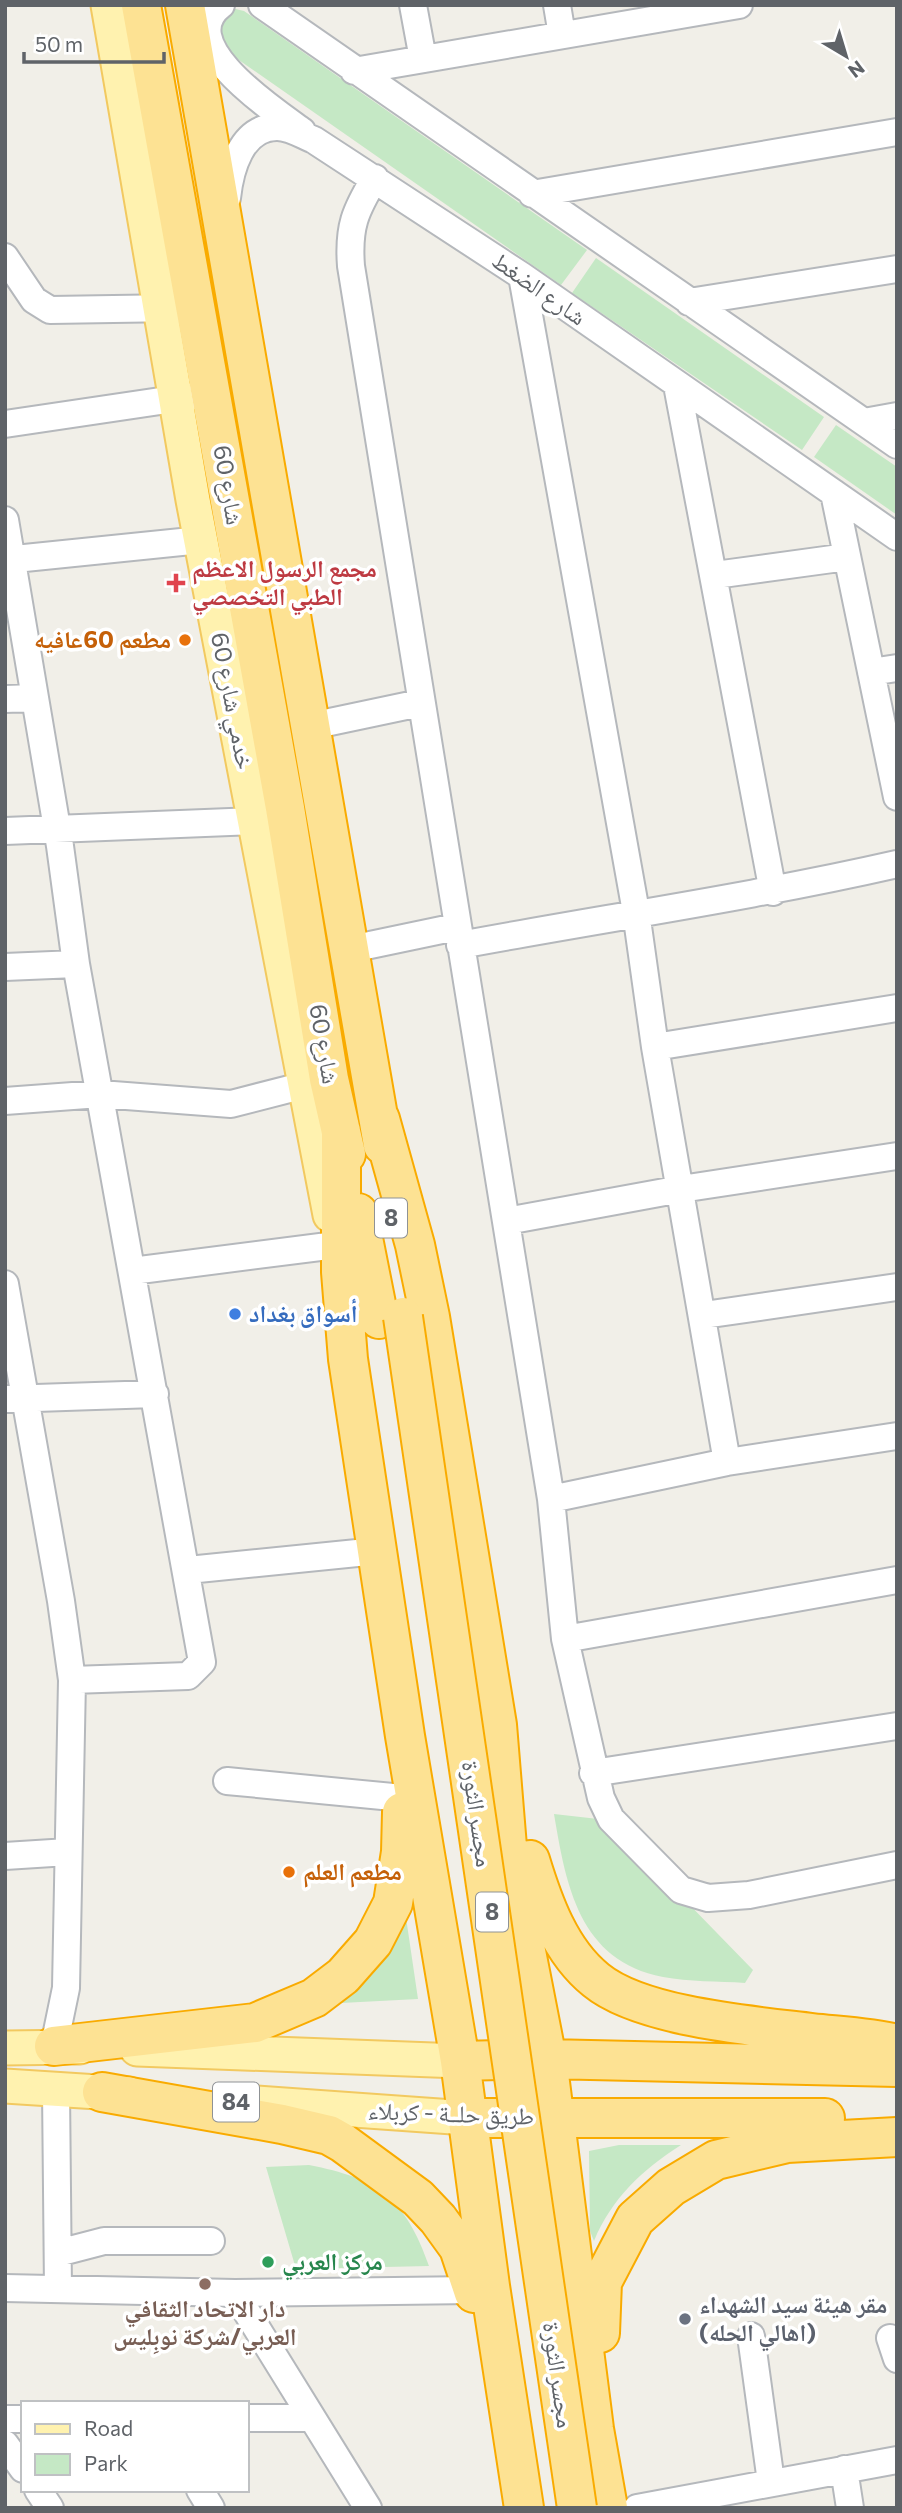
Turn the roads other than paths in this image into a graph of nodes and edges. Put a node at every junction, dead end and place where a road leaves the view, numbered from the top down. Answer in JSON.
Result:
{"nodes":[{"id":1,"x":108,"y":5,"type":"edge"},
{"id":2,"x":141,"y":5,"type":"edge"},
{"id":3,"x":185,"y":5,"type":"edge"},
{"id":4,"x":221,"y":5,"type":"edge"},
{"id":5,"x":413,"y":5,"type":"edge"},
{"id":6,"x":557,"y":5,"type":"edge"},
{"id":7,"x":739,"y":5,"type":"edge"},
{"id":8,"x":262,"y":7,"type":"edge"},
{"id":9,"x":698,"y":9,"type":"edge"},
{"id":10,"x":562,"y":36,"type":"junction"},
{"id":11,"x":423,"y":59,"type":"junction"},
{"id":12,"x":354,"y":71,"type":"junction"},
{"id":13,"x":897,"y":132,"type":"edge"},
{"id":14,"x":317,"y":142,"type":"junction"},
{"id":15,"x":375,"y":178,"type":"junction"},
{"id":16,"x":532,"y":194,"type":"junction"},
{"id":17,"x":224,"y":227,"type":"junction"},
{"id":18,"x":5,"y":257,"type":"edge"},
{"id":19,"x":897,"y":269,"type":"edge"},
{"id":20,"x":522,"y":276,"type":"junction"},
{"id":21,"x":5,"y":300,"type":"edge"},
{"id":22,"x":34,"y":300,"type":"junction"},
{"id":23,"x":689,"y":302,"type":"junction"},
{"id":24,"x":178,"y":308,"type":"junction"},
{"id":25,"x":677,"y":384,"type":"junction"},
{"id":26,"x":194,"y":396,"type":"junction"},
{"id":27,"x":897,"y":416,"type":"edge"},
{"id":28,"x":863,"y":422,"type":"junction"},
{"id":29,"x":5,"y":424,"type":"edge"},
{"id":30,"x":897,"y":445,"type":"edge"},
{"id":31,"x":834,"y":493,"type":"junction"},
{"id":32,"x":5,"y":520,"type":"edge"},
{"id":33,"x":897,"y":537,"type":"edge"},
{"id":34,"x":201,"y":540,"type":"junction"},
{"id":35,"x":847,"y":557,"type":"junction"},
{"id":36,"x":8,"y":559,"type":"edge"},
{"id":37,"x":715,"y":575,"type":"junction"},
{"id":38,"x":897,"y":668,"type":"edge"},
{"id":39,"x":871,"y":672,"type":"junction"},
{"id":40,"x":35,"y":698,"type":"junction"},
{"id":41,"x":5,"y":699,"type":"edge"},
{"id":42,"x":420,"y":703,"type":"junction"},
{"id":43,"x":311,"y":726,"type":"junction"},
{"id":44,"x":897,"y":797,"type":"edge"},
{"id":45,"x":255,"y":821,"type":"junction"},
{"id":46,"x":57,"y":828,"type":"junction"},
{"id":47,"x":5,"y":831,"type":"edge"},
{"id":48,"x":897,"y":864,"type":"edge"},
{"id":49,"x":773,"y":892,"type":"junction"},
{"id":50,"x":636,"y":912,"type":"junction"},
{"id":51,"x":458,"y":936,"type":"junction"},
{"id":52,"x":351,"y":949,"type":"junction"},
{"id":53,"x":76,"y":964,"type":"junction"},
{"id":54,"x":5,"y":967,"type":"edge"},
{"id":55,"x":897,"y":1008,"type":"edge"},
{"id":56,"x":655,"y":1047,"type":"junction"},
{"id":57,"x":305,"y":1085,"type":"junction"},
{"id":58,"x":100,"y":1094,"type":"junction"},
{"id":59,"x":5,"y":1101,"type":"edge"},
{"id":60,"x":380,"y":1119,"type":"junction"},
{"id":61,"x":341,"y":1130,"type":"junction"},
{"id":62,"x":897,"y":1156,"type":"edge"},
{"id":63,"x":681,"y":1189,"type":"junction"},
{"id":64,"x":507,"y":1222,"type":"junction"},
{"id":65,"x":338,"y":1259,"type":"junction"},
{"id":66,"x":132,"y":1271,"type":"junction"},
{"id":67,"x":5,"y":1284,"type":"edge"},
{"id":68,"x":897,"y":1287,"type":"edge"},
{"id":69,"x":704,"y":1315,"type":"junction"},
{"id":70,"x":391,"y":1318,"type":"junction"},
{"id":71,"x":155,"y":1394,"type":"junction"},
{"id":72,"x":14,"y":1399,"type":"edge"},
{"id":73,"x":897,"y":1436,"type":"edge"},
{"id":74,"x":727,"y":1462,"type":"junction"},
{"id":75,"x":551,"y":1499,"type":"junction"},
{"id":76,"x":377,"y":1551,"type":"junction"},
{"id":77,"x":188,"y":1570,"type":"junction"},
{"id":78,"x":897,"y":1580,"type":"edge"},
{"id":79,"x":565,"y":1639,"type":"junction"},
{"id":80,"x":72,"y":1680,"type":"junction"},
{"id":81,"x":497,"y":1725,"type":"junction"},
{"id":82,"x":897,"y":1726,"type":"edge"},
{"id":83,"x":405,"y":1736,"type":"junction"},
{"id":84,"x":593,"y":1773,"type":"junction"},
{"id":85,"x":227,"y":1781,"type":"dead end"},
{"id":86,"x":403,"y":1798,"type":"junction"},
{"id":87,"x":68,"y":1852,"type":"junction"},
{"id":88,"x":5,"y":1857,"type":"edge"},
{"id":89,"x":508,"y":1859,"type":"junction"},
{"id":90,"x":897,"y":1865,"type":"edge"},
{"id":91,"x":428,"y":1873,"type":"junction"},
{"id":92,"x":897,"y":2044,"type":"edge"},
{"id":93,"x":54,"y":2046,"type":"junction"},
{"id":94,"x":5,"y":2048,"type":"edge"},
{"id":95,"x":547,"y":2060,"type":"junction"},
{"id":96,"x":460,"y":2062,"type":"junction"},
{"id":97,"x":897,"y":2067,"type":"edge"},
{"id":98,"x":5,"y":2086,"type":"edge"},
{"id":99,"x":56,"y":2090,"type":"junction"},
{"id":100,"x":102,"y":2092,"type":"junction"},
{"id":101,"x":467,"y":2118,"type":"junction"},
{"id":102,"x":554,"y":2118,"type":"junction"},
{"id":103,"x":897,"y":2118,"type":"edge"},
{"id":104,"x":897,"y":2137,"type":"edge"},
{"id":105,"x":211,"y":2241,"type":"dead end"},
{"id":106,"x":58,"y":2253,"type":"junction"},
{"id":107,"x":573,"y":2263,"type":"junction"},
{"id":108,"x":5,"y":2288,"type":"edge"},
{"id":109,"x":482,"y":2288,"type":"junction"},
{"id":110,"x":58,"y":2289,"type":"junction"},
{"id":111,"x":235,"y":2293,"type":"junction"},
{"id":112,"x":751,"y":2336,"type":"dead end"},
{"id":113,"x":248,"y":2418,"type":"edge"},
{"id":114,"x":310,"y":2418,"type":"junction"},
{"id":115,"x":594,"y":2429,"type":"junction"},
{"id":116,"x":5,"y":2444,"type":"edge"},
{"id":117,"x":897,"y":2460,"type":"edge"},
{"id":118,"x":21,"y":2466,"type":"edge"},
{"id":119,"x":844,"y":2469,"type":"junction"},
{"id":120,"x":771,"y":2482,"type":"junction"},
{"id":121,"x":39,"y":2492,"type":"edge"},
{"id":122,"x":201,"y":2492,"type":"edge"},
{"id":123,"x":674,"y":2504,"type":"edge"},
{"id":124,"x":50,"y":2508,"type":"edge"},
{"id":125,"x":211,"y":2508,"type":"edge"},
{"id":126,"x":368,"y":2508,"type":"edge"},
{"id":127,"x":524,"y":2508,"type":"edge"},
{"id":128,"x":554,"y":2508,"type":"edge"},
{"id":129,"x":577,"y":2508,"type":"edge"},
{"id":130,"x":608,"y":2508,"type":"edge"},
{"id":131,"x":637,"y":2508,"type":"edge"},
{"id":132,"x":850,"y":2508,"type":"edge"}],
"edges":[{"from":1,"to":24,"type":"main road"},
{"from":2,"to":24,"type":"highway","name":"شارع 60","number":"8"},
{"from":3,"to":17,"type":"highway","name":"شارع 60","number":"8"},
{"from":4,"to":14,"type":"street"},
{"from":5,"to":11,"type":"street"},
{"from":6,"to":10,"type":"street"},
{"from":7,"to":9,"type":"street"},
{"from":8,"to":12,"type":"street"},
{"from":9,"to":10,"type":"street"},
{"from":10,"to":11,"type":"street"},
{"from":11,"to":12,"type":"street"},
{"from":12,"to":16,"type":"street"},
{"from":13,"to":16,"type":"street"},
{"from":14,"to":15,"type":"street","name":"شارع الضغط"},
{"from":14,"to":17,"type":"street","name":"شارع الضغط"},
{"from":15,"to":20,"type":"street","name":"شارع الضغط"},
{"from":15,"to":42,"type":"street"},
{"from":16,"to":23,"type":"street"},
{"from":17,"to":43,"type":"highway","name":"شارع 60","number":"8"},
{"from":18,"to":22,"type":"street"},
{"from":19,"to":23,"type":"street"},
{"from":20,"to":25,"type":"street","name":"شارع الضغط"},
{"from":20,"to":50,"type":"street"},
{"from":21,"to":22,"type":"street"},
{"from":22,"to":24,"type":"street"},
{"from":23,"to":28,"type":"street"},
{"from":24,"to":26,"type":"highway","name":"شارع 60","number":"8"},
{"from":25,"to":31,"type":"street","name":"شارع الضغط"},
{"from":25,"to":37,"type":"street"},
{"from":26,"to":29,"type":"street"},
{"from":26,"to":34,"type":"main road","name":"خدمي شارع 60"},
{"from":26,"to":61,"type":"highway","name":"شارع 60","number":"8"},
{"from":27,"to":28,"type":"street"},
{"from":28,"to":30,"type":"street"},
{"from":31,"to":33,"type":"street","name":"شارع الضغط"},
{"from":31,"to":35,"type":"street"},
{"from":32,"to":36,"type":"street"},
{"from":34,"to":36,"type":"street"},
{"from":34,"to":45,"type":"main road","name":"خدمي شارع 60"},
{"from":35,"to":37,"type":"street"},
{"from":35,"to":39,"type":"street"},
{"from":36,"to":40,"type":"street"},
{"from":37,"to":49,"type":"street"},
{"from":38,"to":39,"type":"street"},
{"from":39,"to":44,"type":"street"},
{"from":40,"to":41,"type":"street"},
{"from":40,"to":46,"type":"street"},
{"from":42,"to":43,"type":"street"},
{"from":42,"to":51,"type":"street"},
{"from":43,"to":52,"type":"highway","name":"شارع 60","number":"8"},
{"from":45,"to":46,"type":"street"},
{"from":45,"to":57,"type":"main road","name":"خدمي شارع 60"},
{"from":46,"to":47,"type":"street"},
{"from":46,"to":53,"type":"street"},
{"from":48,"to":49,"type":"street"},
{"from":49,"to":50,"type":"street"},
{"from":50,"to":51,"type":"street"},
{"from":50,"to":56,"type":"street"},
{"from":51,"to":52,"type":"street"},
{"from":51,"to":64,"type":"street"},
{"from":52,"to":60,"type":"highway","name":"شارع 60","number":"8"},
{"from":53,"to":54,"type":"street"},
{"from":53,"to":58,"type":"street"},
{"from":55,"to":56,"type":"street"},
{"from":56,"to":63,"type":"street"},
{"from":57,"to":58,"type":"street"},
{"from":57,"to":65,"type":"main road","name":"خدمي شارع 60"},
{"from":58,"to":59,"type":"street"},
{"from":58,"to":66,"type":"street"},
{"from":60,"to":70,"type":"highway","name":"مجسر الثورة","number":"8"},
{"from":60,"to":81,"type":"highway"},
{"from":61,"to":65,"type":"highway"},
{"from":61,"to":70,"type":"highway","name":"مجسر الثورة","number":"8"},
{"from":62,"to":63,"type":"street"},
{"from":63,"to":64,"type":"street"},
{"from":63,"to":69,"type":"street"},
{"from":64,"to":75,"type":"street"},
{"from":65,"to":66,"type":"street"},
{"from":65,"to":76,"type":"highway"},
{"from":66,"to":71,"type":"street"},
{"from":67,"to":72,"type":"street"},
{"from":68,"to":69,"type":"street"},
{"from":69,"to":74,"type":"street"},
{"from":70,"to":128,"type":"highway","name":"مجسر الثورة","number":"8"},
{"from":70,"to":129,"type":"highway","name":"مجسر الثورة","number":"8","bridge":true},
{"from":71,"to":72,"type":"street"},
{"from":71,"to":77,"type":"street"},
{"from":72,"to":80,"type":"street"},
{"from":73,"to":74,"type":"street"},
{"from":74,"to":75,"type":"street"},
{"from":75,"to":79,"type":"street"},
{"from":76,"to":77,"type":"street"},
{"from":76,"to":83,"type":"highway"},
{"from":77,"to":80,"type":"street"},
{"from":78,"to":79,"type":"street"},
{"from":79,"to":84,"type":"street"},
{"from":80,"to":87,"type":"street"},
{"from":81,"to":89,"type":"highway"},
{"from":81,"to":92,"type":"highway"},
{"from":82,"to":84,"type":"street"},
{"from":83,"to":86,"type":"highway"},
{"from":83,"to":91,"type":"highway"},
{"from":84,"to":90,"type":"street"},
{"from":85,"to":86,"type":"street"},
{"from":86,"to":93,"type":"highway"},
{"from":87,"to":88,"type":"street"},
{"from":87,"to":93,"type":"street"},
{"from":89,"to":91,"type":"highway"},
{"from":89,"to":95,"type":"highway"},
{"from":91,"to":96,"type":"highway"},
{"from":93,"to":94,"type":"main road","number":"84"},
{"from":93,"to":96,"type":"main road","number":"84"},
{"from":95,"to":96,"type":"highway","number":"84"},
{"from":95,"to":97,"type":"highway","number":"84"},
{"from":95,"to":102,"type":"highway"},
{"from":96,"to":101,"type":"highway"},
{"from":98,"to":99,"type":"main road","name":"طريق حلــة - كربلاء","number":"84"},
{"from":99,"to":100,"type":"main road","name":"طريق حلــة - كربلاء","number":"84"},
{"from":99,"to":106,"type":"street"},
{"from":100,"to":101,"type":"main road","name":"طريق حلــة - كربلاء","number":"84"},
{"from":100,"to":109,"type":"highway"},
{"from":101,"to":102,"type":"highway","name":"طريق حلــة - كربلاء","number":"84"},
{"from":101,"to":109,"type":"highway"},
{"from":102,"to":103,"type":"highway","name":"طريق حلــة - كربلاء","number":"84"},
{"from":102,"to":107,"type":"highway"},
{"from":104,"to":115,"type":"highway"},
{"from":105,"to":106,"type":"street"},
{"from":106,"to":110,"type":"street"},
{"from":107,"to":109,"type":"highway"},
{"from":107,"to":115,"type":"highway"},
{"from":108,"to":110,"type":"street"},
{"from":109,"to":111,"type":"street"},
{"from":109,"to":127,"type":"highway"},
{"from":110,"to":111,"type":"street"},
{"from":111,"to":114,"type":"street"},
{"from":112,"to":120,"type":"street"},
{"from":113,"to":114,"type":"street"},
{"from":114,"to":126,"type":"street"},
{"from":115,"to":130,"type":"highway"},
{"from":116,"to":118,"type":"street"},
{"from":117,"to":119,"type":"street"},
{"from":119,"to":120,"type":"street"},
{"from":119,"to":132,"type":"street"},
{"from":120,"to":123,"type":"street"},
{"from":121,"to":124,"type":"street"},
{"from":122,"to":125,"type":"street"},
{"from":123,"to":131,"type":"street"}]}
